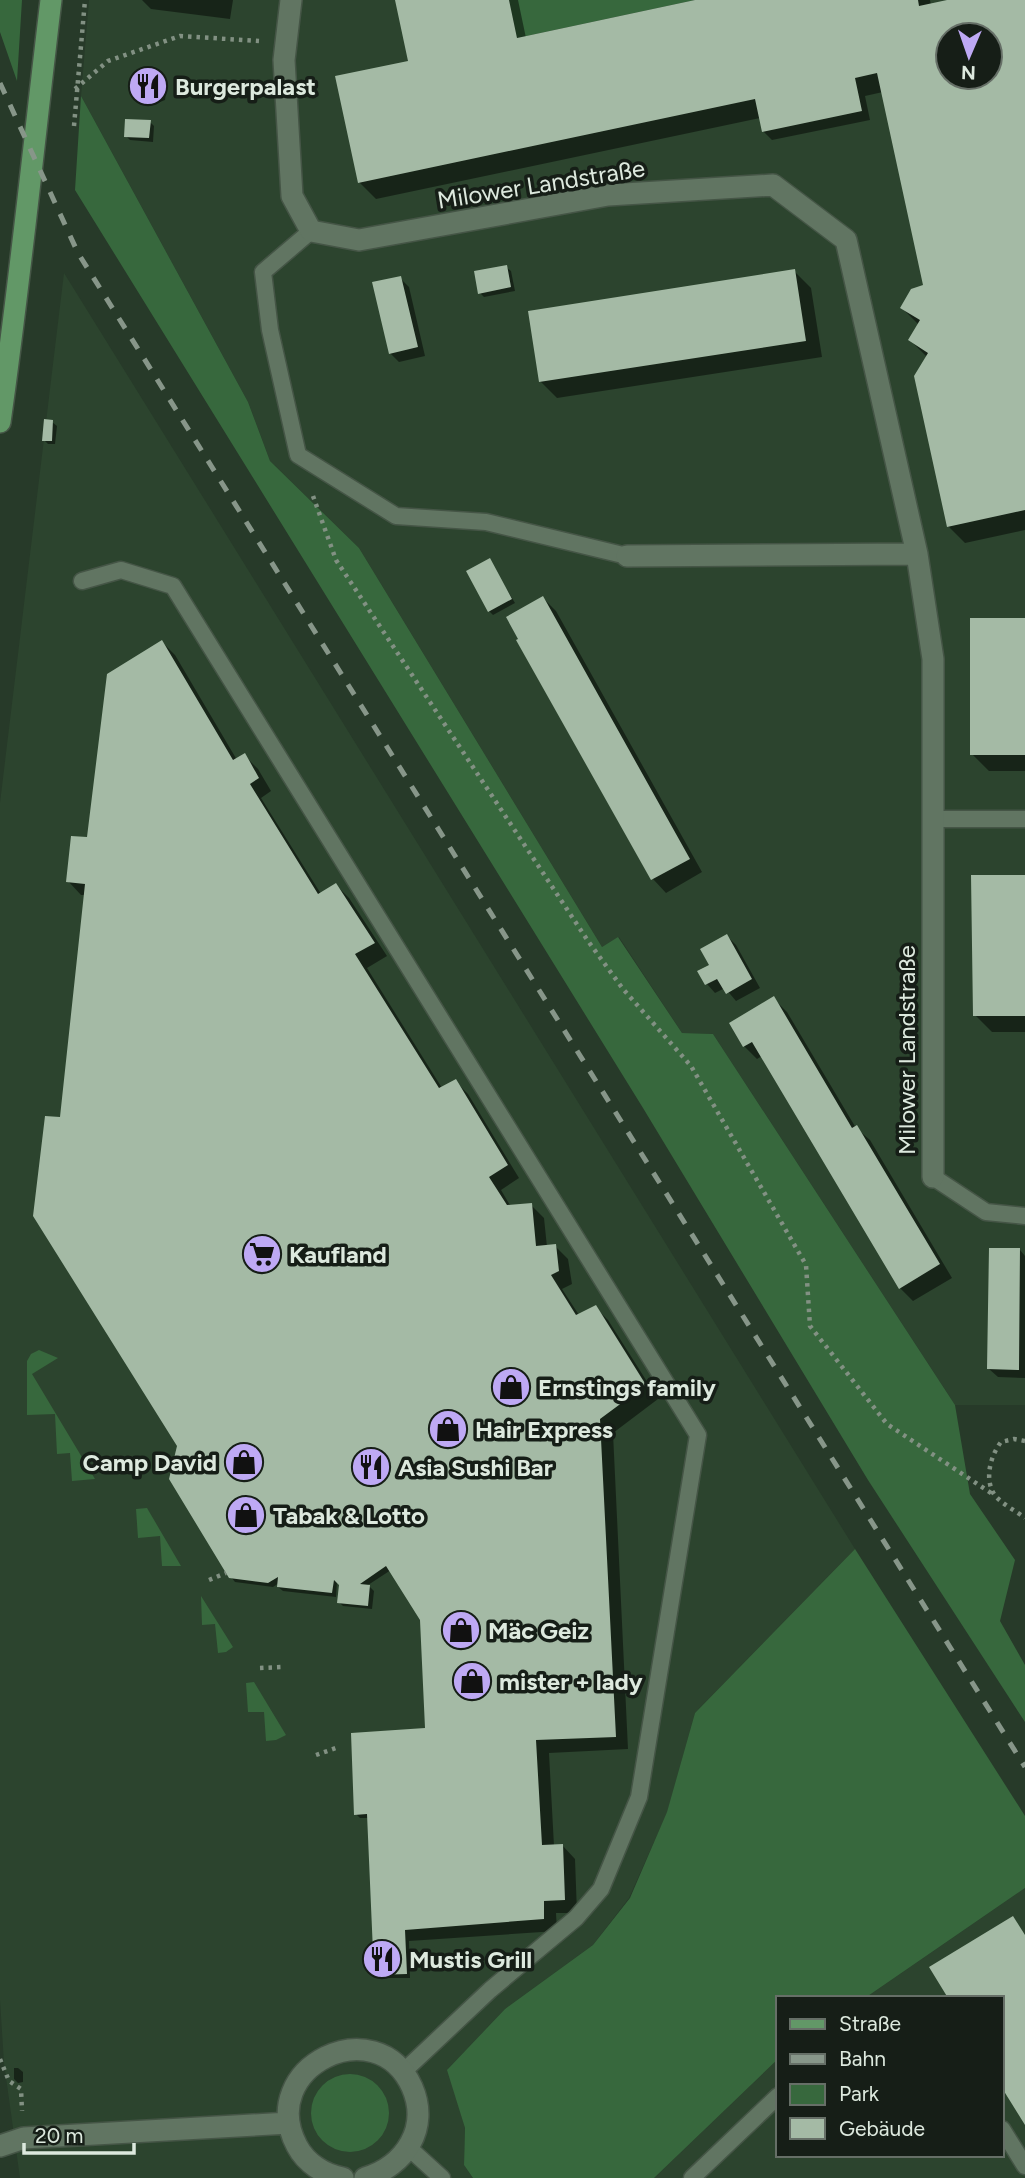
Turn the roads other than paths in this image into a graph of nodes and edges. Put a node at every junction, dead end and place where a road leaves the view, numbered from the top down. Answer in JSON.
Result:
{"nodes":[{"id":1,"x":51,"y":0,"type":"edge"},
{"id":2,"x":291,"y":0,"type":"edge"},
{"id":3,"x":311,"y":231,"type":"junction"},
{"id":4,"x":6,"y":332,"type":"edge"},
{"id":5,"x":0,"y":422,"type":"edge"},
{"id":6,"x":917,"y":554,"type":"junction"},
{"id":7,"x":627,"y":556,"type":"joint"},
{"id":8,"x":82,"y":581,"type":"dead end"},
{"id":9,"x":932,"y":819,"type":"junction"},
{"id":10,"x":1025,"y":819,"type":"edge"},
{"id":11,"x":933,"y":1177,"type":"joint"},
{"id":12,"x":1025,"y":1216,"type":"edge"},
{"id":13,"x":403,"y":2072,"type":"junction"},
{"id":14,"x":776,"y":2098,"type":"edge"},
{"id":15,"x":289,"y":2123,"type":"junction"},
{"id":16,"x":1004,"y":2132,"type":"edge"},
{"id":17,"x":0,"y":2146,"type":"edge"},
{"id":18,"x":409,"y":2148,"type":"junction"},
{"id":19,"x":1025,"y":2166,"type":"edge"},
{"id":20,"x":343,"y":2178,"type":"edge"},
{"id":21,"x":365,"y":2178,"type":"edge"},
{"id":22,"x":442,"y":2178,"type":"edge"},
{"id":23,"x":692,"y":2178,"type":"edge"}],
"edges":[{"from":1,"to":4,"type":"main road"},
{"from":2,"to":3,"type":"street"},
{"from":3,"to":6,"type":"street","name":"Milower Landstraße"},
{"from":3,"to":7,"type":"lane"},
{"from":4,"to":5,"type":"main road"},
{"from":6,"to":7,"type":"street"},
{"from":6,"to":9,"type":"street","name":"Milower Landstraße"},
{"from":8,"to":13,"type":"lane"},
{"from":9,"to":10,"type":"lane"},
{"from":9,"to":11,"type":"street","name":"Milower Landstraße"},
{"from":11,"to":12,"type":"lane","name":"Milower Landstraße"},
{"from":13,"to":15,"type":"street"},
{"from":13,"to":18,"type":"street"},
{"from":14,"to":23,"type":"lane"},
{"from":15,"to":17,"type":"street"},
{"from":15,"to":20,"type":"street"},
{"from":16,"to":19,"type":"lane"},
{"from":18,"to":21,"type":"street"},
{"from":18,"to":22,"type":"lane"}]}
